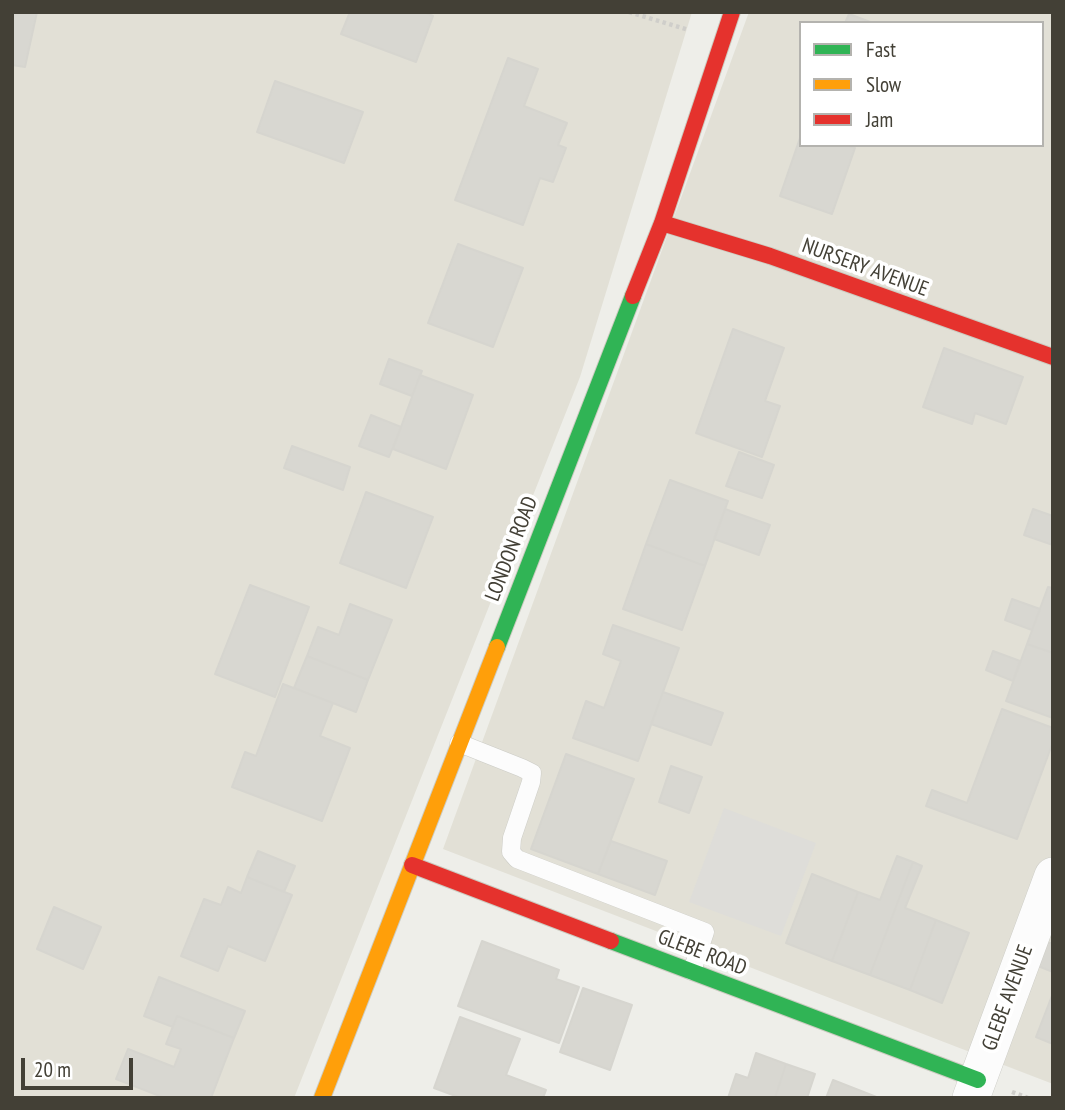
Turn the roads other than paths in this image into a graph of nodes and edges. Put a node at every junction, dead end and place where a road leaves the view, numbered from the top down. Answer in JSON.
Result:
{"nodes":[{"id":1,"x":732,"y":12,"type":"edge"},
{"id":2,"x":662,"y":223,"type":"junction"},
{"id":3,"x":1053,"y":357,"type":"edge"},
{"id":4,"x":459,"y":743,"type":"junction"},
{"id":5,"x":412,"y":865,"type":"junction"},
{"id":6,"x":1053,"y":876,"type":"edge"},
{"id":7,"x":692,"y":971,"type":"junction"},
{"id":8,"x":975,"y":1089,"type":"edge"},
{"id":9,"x":322,"y":1098,"type":"edge"}],
"edges":[{"from":1,"to":2,"type":"main road","name":"LONDON ROAD"},
{"from":2,"to":3,"type":"main road","name":"NURSERY AVENUE"},
{"from":2,"to":4,"type":"main road","name":"LONDON ROAD"},
{"from":4,"to":5,"type":"main road","name":"LONDON ROAD"},
{"from":4,"to":7,"type":"lane"},
{"from":5,"to":7,"type":"main road","name":"GLEBE ROAD"},
{"from":5,"to":9,"type":"main road","name":"LONDON ROAD"},
{"from":6,"to":8,"type":"street","name":"GLEBE AVENUE"},
{"from":7,"to":8,"type":"main road","name":"GLEBE ROAD"}]}
